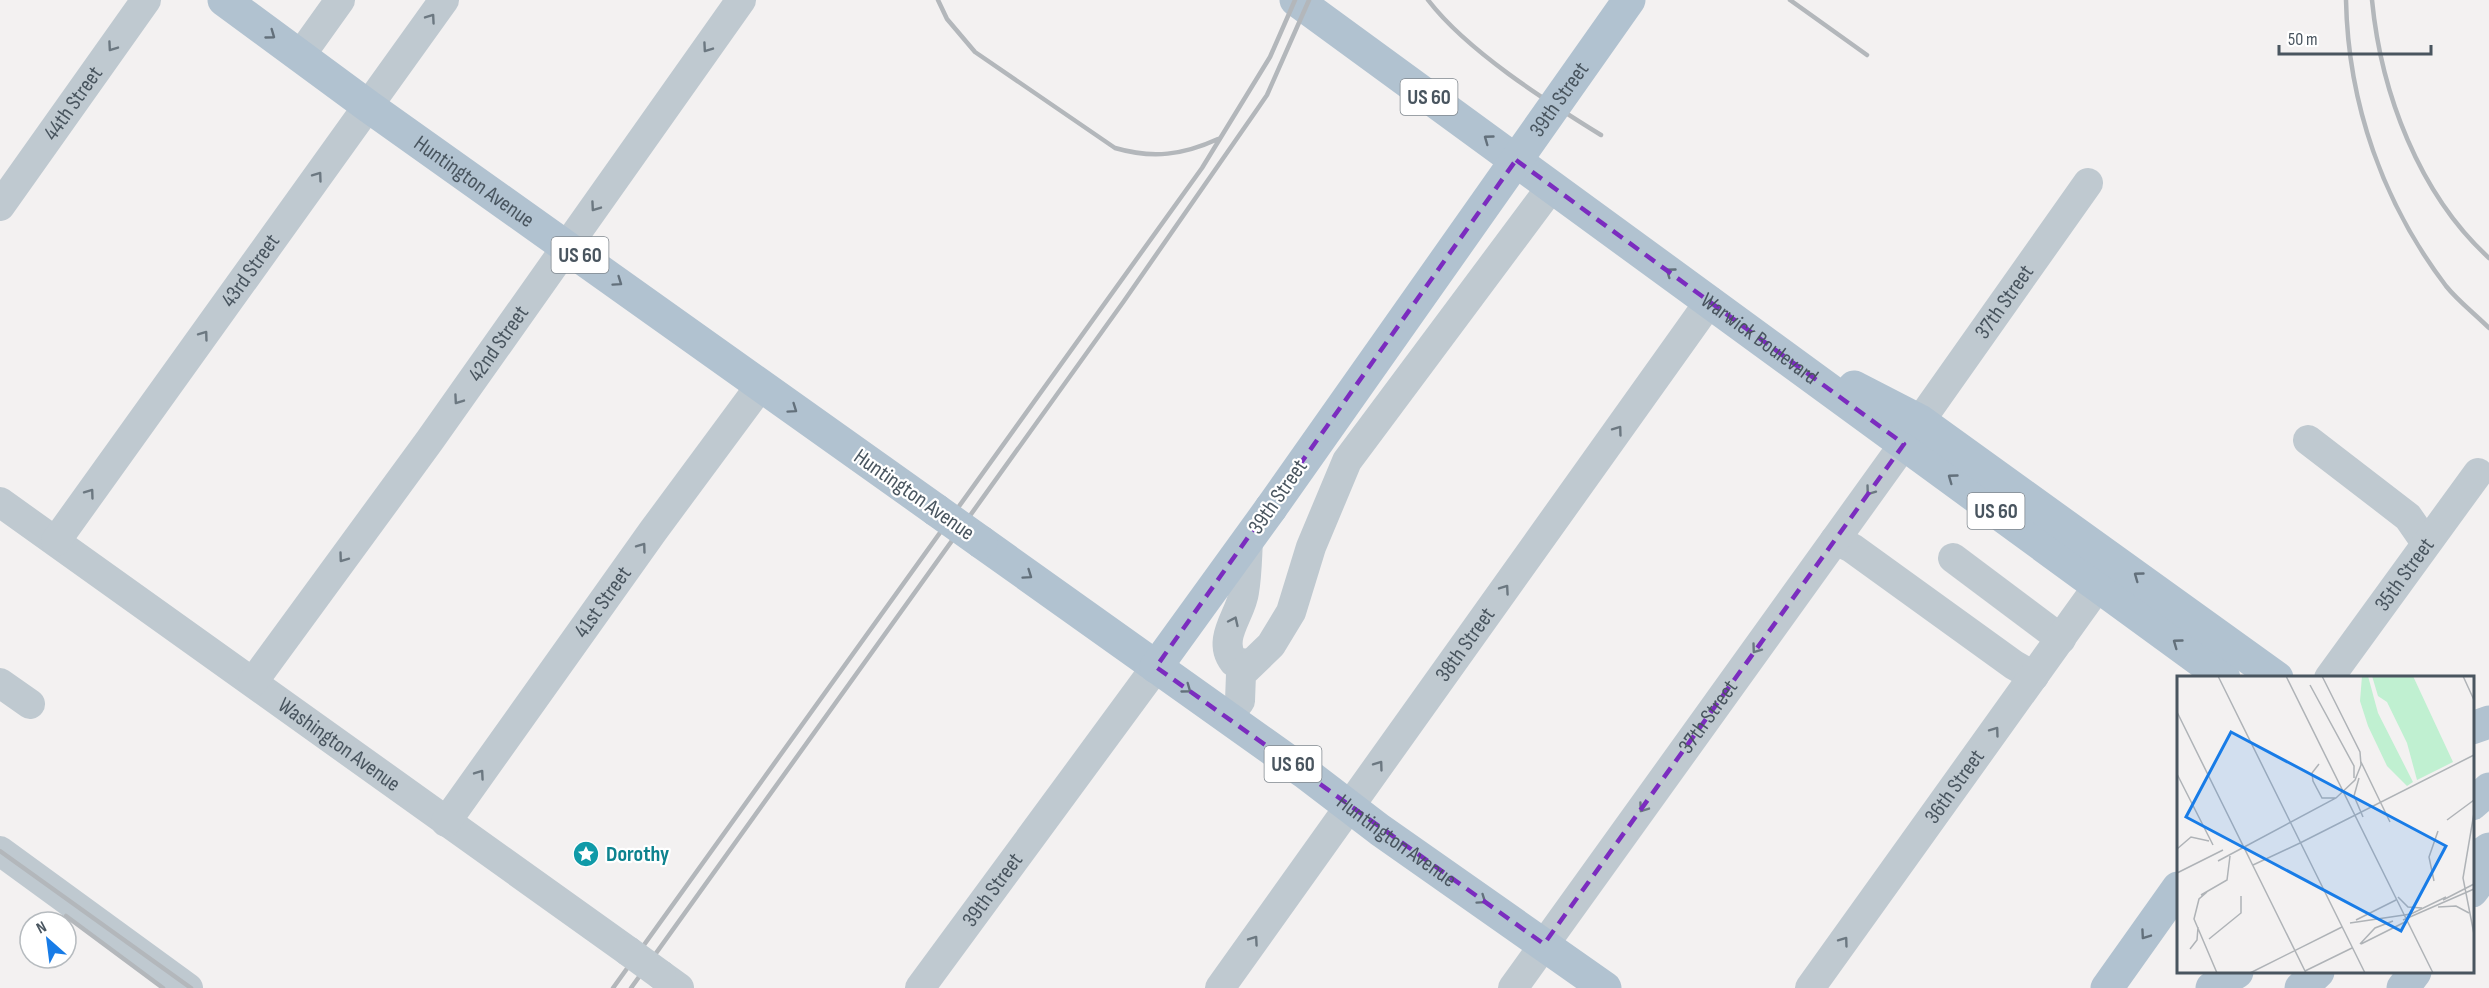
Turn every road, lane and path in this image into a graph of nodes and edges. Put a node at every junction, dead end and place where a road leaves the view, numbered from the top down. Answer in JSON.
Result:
{"nodes":[{"id":1,"x":146,"y":0,"type":"edge"},
{"id":2,"x":224,"y":0,"type":"edge"},
{"id":3,"x":340,"y":0,"type":"edge"},
{"id":4,"x":444,"y":0,"type":"edge"},
{"id":5,"x":741,"y":0,"type":"edge"},
{"id":6,"x":1296,"y":0,"type":"edge"},
{"id":7,"x":1629,"y":0,"type":"edge"},
{"id":8,"x":300,"y":56,"type":"junction"},
{"id":9,"x":369,"y":106,"type":"junction"},
{"id":10,"x":2088,"y":183,"type":"dead end"},
{"id":11,"x":1552,"y":186,"type":"junction"},
{"id":12,"x":0,"y":207,"type":"edge"},
{"id":13,"x":567,"y":246,"type":"junction"},
{"id":14,"x":1710,"y":301,"type":"junction"},
{"id":15,"x":760,"y":385,"type":"junction"},
{"id":16,"x":1912,"y":432,"type":"junction"},
{"id":17,"x":2308,"y":440,"type":"dead end"},
{"id":18,"x":2478,"y":473,"type":"dead end"},
{"id":19,"x":0,"y":502,"type":"edge"},
{"id":20,"x":1248,"y":540,"type":"junction"},
{"id":21,"x":1835,"y":540,"type":"junction"},
{"id":22,"x":56,"y":541,"type":"junction"},
{"id":23,"x":2427,"y":543,"type":"junction"},
{"id":24,"x":1953,"y":558,"type":"dead end"},
{"id":25,"x":2098,"y":586,"type":"junction"},
{"id":26,"x":2061,"y":639,"type":"junction"},
{"id":27,"x":1249,"y":664,"type":"junction"},
{"id":28,"x":1156,"y":667,"type":"junction"},
{"id":29,"x":2265,"y":669,"type":"edge"},
{"id":30,"x":2034,"y":676,"type":"junction"},
{"id":31,"x":2221,"y":676,"type":"edge"},
{"id":32,"x":2330,"y":676,"type":"edge"},
{"id":33,"x":0,"y":682,"type":"edge"},
{"id":34,"x":253,"y":682,"type":"junction"},
{"id":35,"x":30,"y":704,"type":"dead end"},
{"id":36,"x":1227,"y":718,"type":"junction"},
{"id":37,"x":2489,"y":722,"type":"edge"},
{"id":38,"x":2474,"y":727,"type":"edge"},
{"id":39,"x":2489,"y":789,"type":"edge"},
{"id":40,"x":2474,"y":802,"type":"edge"},
{"id":41,"x":1350,"y":806,"type":"junction"},
{"id":42,"x":446,"y":822,"type":"junction"},
{"id":43,"x":2489,"y":849,"type":"edge"},
{"id":44,"x":2474,"y":850,"type":"edge"},
{"id":45,"x":0,"y":851,"type":"edge"},
{"id":46,"x":2474,"y":860,"type":"edge"},
{"id":47,"x":2489,"y":860,"type":"edge"},
{"id":48,"x":2489,"y":868,"type":"edge"},
{"id":49,"x":2474,"y":888,"type":"edge"},
{"id":50,"x":2177,"y":889,"type":"edge"},
{"id":51,"x":1545,"y":944,"type":"junction"},
{"id":52,"x":2235,"y":973,"type":"edge"},
{"id":53,"x":2317,"y":973,"type":"edge"},
{"id":54,"x":2414,"y":973,"type":"edge"},
{"id":55,"x":670,"y":982,"type":"edge"},
{"id":56,"x":188,"y":988,"type":"edge"},
{"id":57,"x":920,"y":988,"type":"edge"},
{"id":58,"x":1220,"y":988,"type":"edge"},
{"id":59,"x":1513,"y":988,"type":"edge"},
{"id":60,"x":1605,"y":988,"type":"edge"},
{"id":61,"x":1810,"y":988,"type":"edge"},
{"id":62,"x":2107,"y":988,"type":"edge"},
{"id":63,"x":2212,"y":988,"type":"edge"},
{"id":64,"x":2301,"y":988,"type":"edge"},
{"id":65,"x":2403,"y":988,"type":"edge"}],
"edges":[{"from":1,"to":12,"type":"street","name":"44th Street","one_way":true},
{"from":2,"to":8,"type":"main road","name":"Huntington Avenue","number":"US 60","one_way":true},
{"from":3,"to":8,"type":"street"},
{"from":9,"to":4,"type":"street","name":"43rd Street","one_way":true},
{"from":5,"to":13,"type":"street","name":"42nd Street","one_way":true},
{"from":11,"to":6,"type":"main road","name":"Warwick Boulevard","number":"US 60","one_way":true},
{"from":7,"to":20,"type":"main road","name":"39th Street","bridge":true},
{"from":8,"to":9,"type":"main road","name":"Huntington Avenue","number":"US 60"},
{"from":9,"to":13,"type":"main road","name":"Huntington Avenue","number":"US 60"},
{"from":22,"to":9,"type":"street","name":"43rd Street","one_way":true},
{"from":10,"to":16,"type":"street","name":"37th Street"},
{"from":14,"to":11,"type":"main road","name":"Warwick Boulevard","number":"US 60","one_way":true},
{"from":11,"to":27,"type":"street"},
{"from":13,"to":15,"type":"main road","name":"Huntington Avenue","number":"US 60","one_way":true},
{"from":13,"to":34,"type":"street","name":"42nd Street","one_way":true},
{"from":14,"to":16,"type":"main road","name":"Warwick Boulevard","number":"US 60"},
{"from":41,"to":14,"type":"street","name":"38th Street","one_way":true},
{"from":15,"to":28,"type":"main road","name":"Huntington Avenue","number":"US 60","one_way":true,"bridge":true},
{"from":42,"to":15,"type":"street","name":"41st Street","one_way":true},
{"from":16,"to":21,"type":"street","name":"37th Street","one_way":true},
{"from":25,"to":16,"type":"main road","number":"US 60","one_way":true},
{"from":29,"to":16,"type":"main road","one_way":true},
{"from":17,"to":23,"type":"street"},
{"from":18,"to":23,"type":"street","name":"35th Street"},
{"from":19,"to":22,"type":"street","name":"Washington Avenue"},
{"from":27,"to":20,"type":"street","one_way":true},
{"from":20,"to":28,"type":"main road","name":"39th Street"},
{"from":21,"to":30,"type":"street"},
{"from":21,"to":51,"type":"street","name":"37th Street","one_way":true},
{"from":22,"to":34,"type":"street","name":"Washington Avenue"},
{"from":23,"to":32,"type":"street","name":"35th Street"},
{"from":24,"to":26,"type":"street"},
{"from":25,"to":26,"type":"street","name":"36th Street"},
{"from":31,"to":25,"type":"main road","number":"US 60","one_way":true},
{"from":26,"to":30,"type":"street","name":"36th Street"},
{"from":27,"to":36,"type":"street"},
{"from":28,"to":36,"type":"main road","name":"Huntington Avenue","number":"US 60","one_way":true},
{"from":28,"to":57,"type":"street","name":"39th Street"},
{"from":61,"to":30,"type":"street","name":"36th Street","one_way":true},
{"from":33,"to":35,"type":"street"},
{"from":34,"to":42,"type":"street","name":"Washington Avenue"},
{"from":36,"to":41,"type":"main road","name":"Huntington Avenue","number":"US 60"},
{"from":37,"to":38,"type":"main road"},
{"from":39,"to":40,"type":"main road"},
{"from":41,"to":51,"type":"main road","name":"Huntington Avenue","number":"US 60","one_way":true},
{"from":58,"to":41,"type":"street","name":"38th Street","one_way":true},
{"from":42,"to":55,"type":"street","name":"Washington Avenue","bridge":true},
{"from":43,"to":46,"type":"main road","bridge":true},
{"from":44,"to":47,"type":"main road"},
{"from":45,"to":56,"type":"street"},
{"from":48,"to":49,"type":"main road"},
{"from":50,"to":62,"type":"main road","one_way":true},
{"from":51,"to":59,"type":"street","name":"37th Street"},
{"from":51,"to":60,"type":"main road","name":"Huntington Avenue","number":"US 60"},
{"from":52,"to":63,"type":"main road"},
{"from":53,"to":64,"type":"main road"},
{"from":54,"to":65,"type":"main road"}]}
